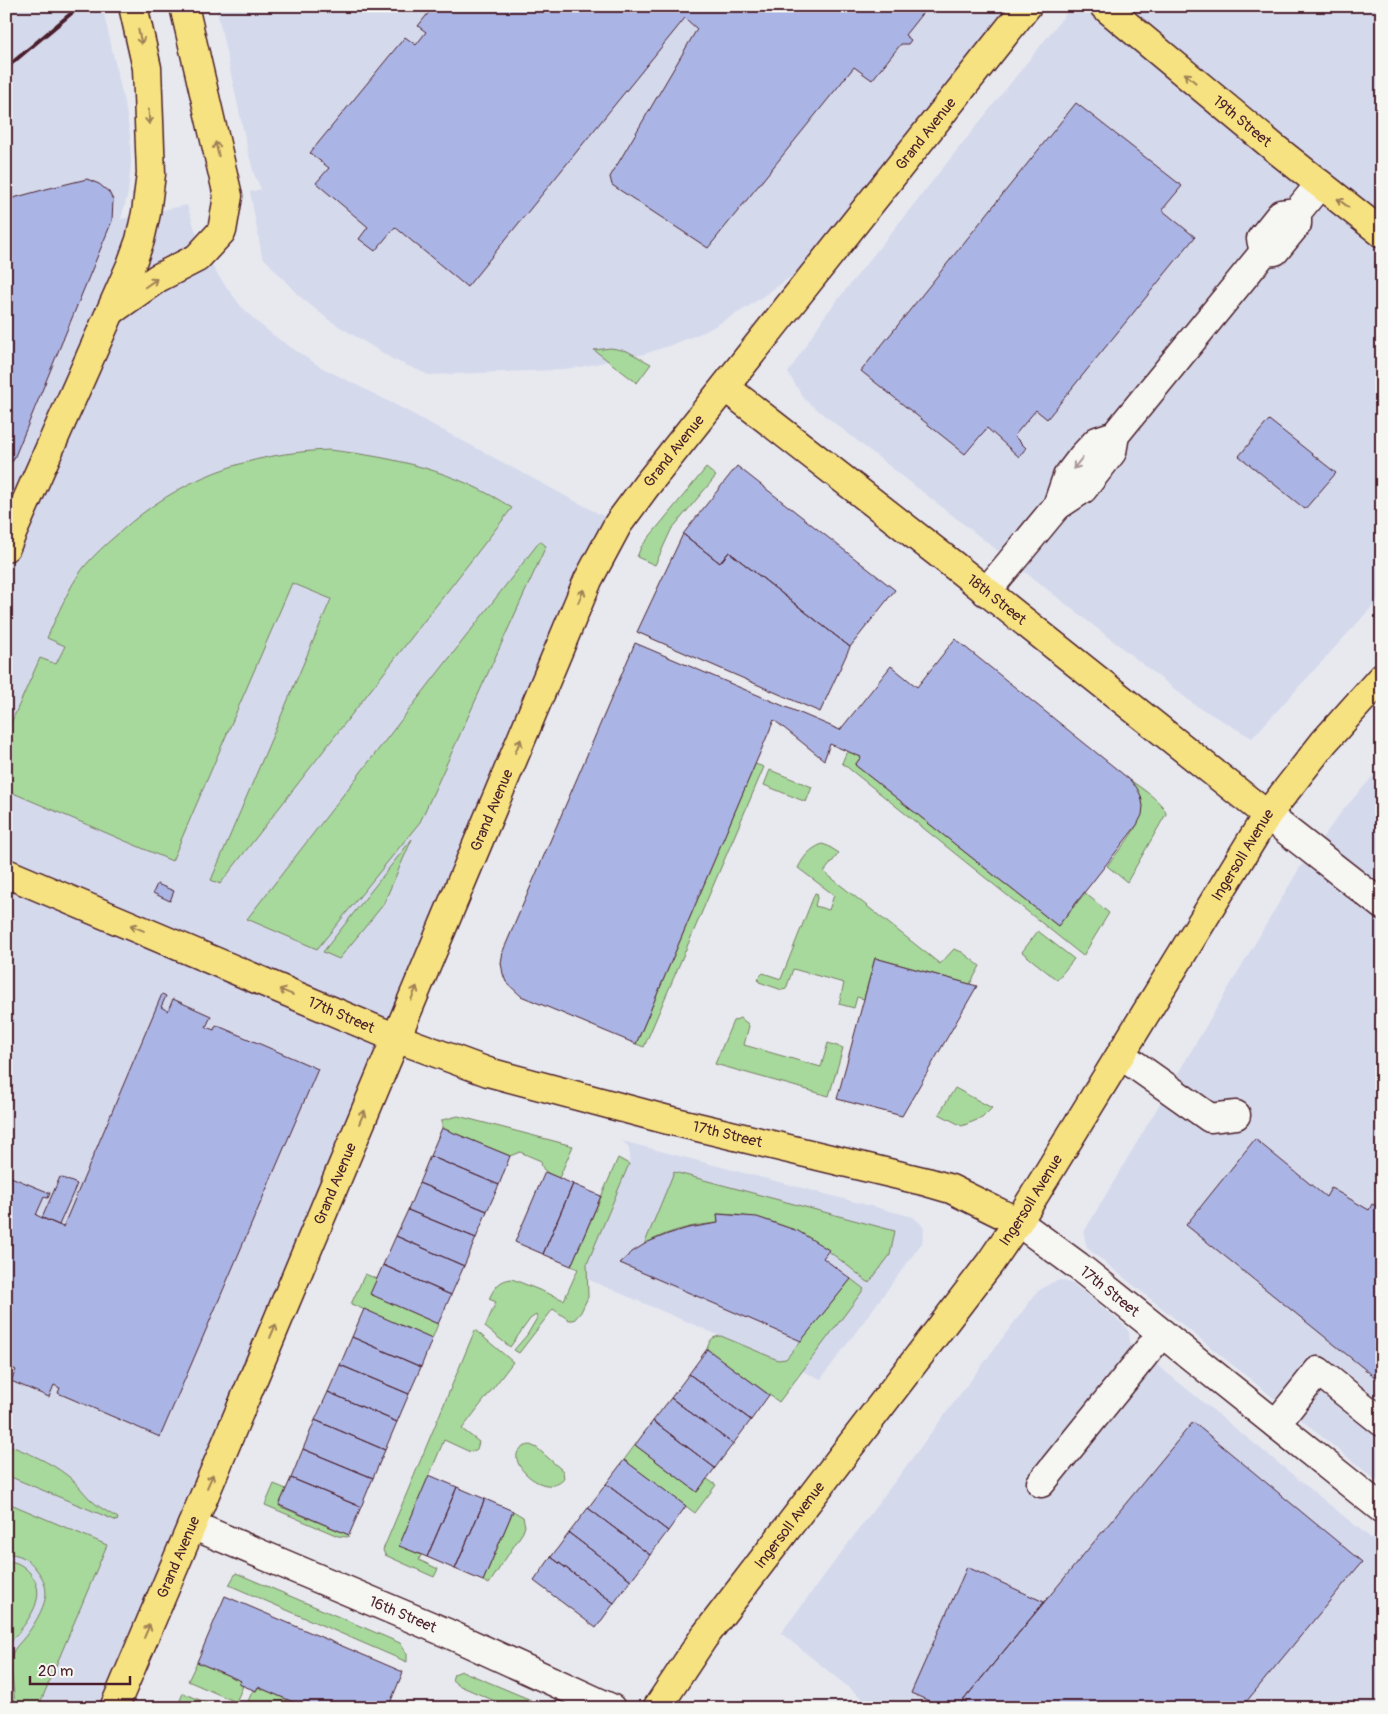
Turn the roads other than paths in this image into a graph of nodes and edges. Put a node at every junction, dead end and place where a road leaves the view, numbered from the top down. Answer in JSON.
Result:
{"nodes":[{"id":1,"x":133,"y":6,"type":"edge"},
{"id":2,"x":184,"y":6,"type":"edge"},
{"id":3,"x":1027,"y":6,"type":"edge"},
{"id":4,"x":1104,"y":6,"type":"edge"},
{"id":5,"x":1320,"y":184,"type":"junction"},
{"id":6,"x":1382,"y":233,"type":"edge"},
{"id":7,"x":111,"y":311,"type":"junction"},
{"id":8,"x":725,"y":387,"type":"junction"},
{"id":9,"x":6,"y":547,"type":"edge"},
{"id":10,"x":986,"y":592,"type":"junction"},
{"id":11,"x":1382,"y":677,"type":"edge"},
{"id":12,"x":1267,"y":815,"type":"junction"},
{"id":13,"x":6,"y":873,"type":"edge"},
{"id":14,"x":1382,"y":905,"type":"edge"},
{"id":15,"x":396,"y":1038,"type":"junction"},
{"id":16,"x":1121,"y":1055,"type":"junction"},
{"id":17,"x":1236,"y":1114,"type":"dead end"},
{"id":18,"x":1018,"y":1222,"type":"junction"},
{"id":19,"x":1162,"y":1333,"type":"junction"},
{"id":20,"x":1382,"y":1422,"type":"edge"},
{"id":21,"x":1276,"y":1424,"type":"junction"},
{"id":22,"x":1041,"y":1483,"type":"dead end"},
{"id":23,"x":1382,"y":1510,"type":"edge"},
{"id":24,"x":192,"y":1525,"type":"junction"},
{"id":25,"x":114,"y":1708,"type":"edge"},
{"id":26,"x":611,"y":1708,"type":"edge"},
{"id":27,"x":657,"y":1708,"type":"edge"}],
"edges":[{"from":1,"to":7,"type":"main road","one_way":true},
{"from":7,"to":2,"type":"main road","one_way":true},
{"from":3,"to":8,"type":"main road","name":"Grand Avenue"},
{"from":5,"to":4,"type":"main road","name":"19th Street","one_way":true},
{"from":6,"to":5,"type":"main road","name":"19th Street","one_way":true},
{"from":5,"to":10,"type":"street"},
{"from":7,"to":9,"type":"main road"},
{"from":8,"to":10,"type":"main road","name":"18th Street"},
{"from":15,"to":8,"type":"main road","name":"Grand Avenue","one_way":true},
{"from":10,"to":12,"type":"main road","name":"18th Street"},
{"from":11,"to":12,"type":"main road","name":"Ingersoll Avenue"},
{"from":12,"to":14,"type":"street"},
{"from":12,"to":16,"type":"main road","name":"Ingersoll Avenue"},
{"from":15,"to":13,"type":"main road","name":"17th Street","one_way":true},
{"from":15,"to":18,"type":"main road","name":"17th Street"},
{"from":24,"to":15,"type":"main road","name":"Grand Avenue","one_way":true},
{"from":16,"to":17,"type":"street"},
{"from":16,"to":18,"type":"main road","name":"Ingersoll Avenue"},
{"from":18,"to":19,"type":"street","name":"17th Street"},
{"from":18,"to":27,"type":"main road","name":"Ingersoll Avenue"},
{"from":19,"to":21,"type":"street","name":"17th Street"},
{"from":19,"to":22,"type":"street"},
{"from":20,"to":21,"type":"street"},
{"from":21,"to":23,"type":"street","name":"17th Street"},
{"from":25,"to":24,"type":"main road","name":"Grand Avenue","one_way":true},
{"from":24,"to":26,"type":"street","name":"16th Street"}]}
